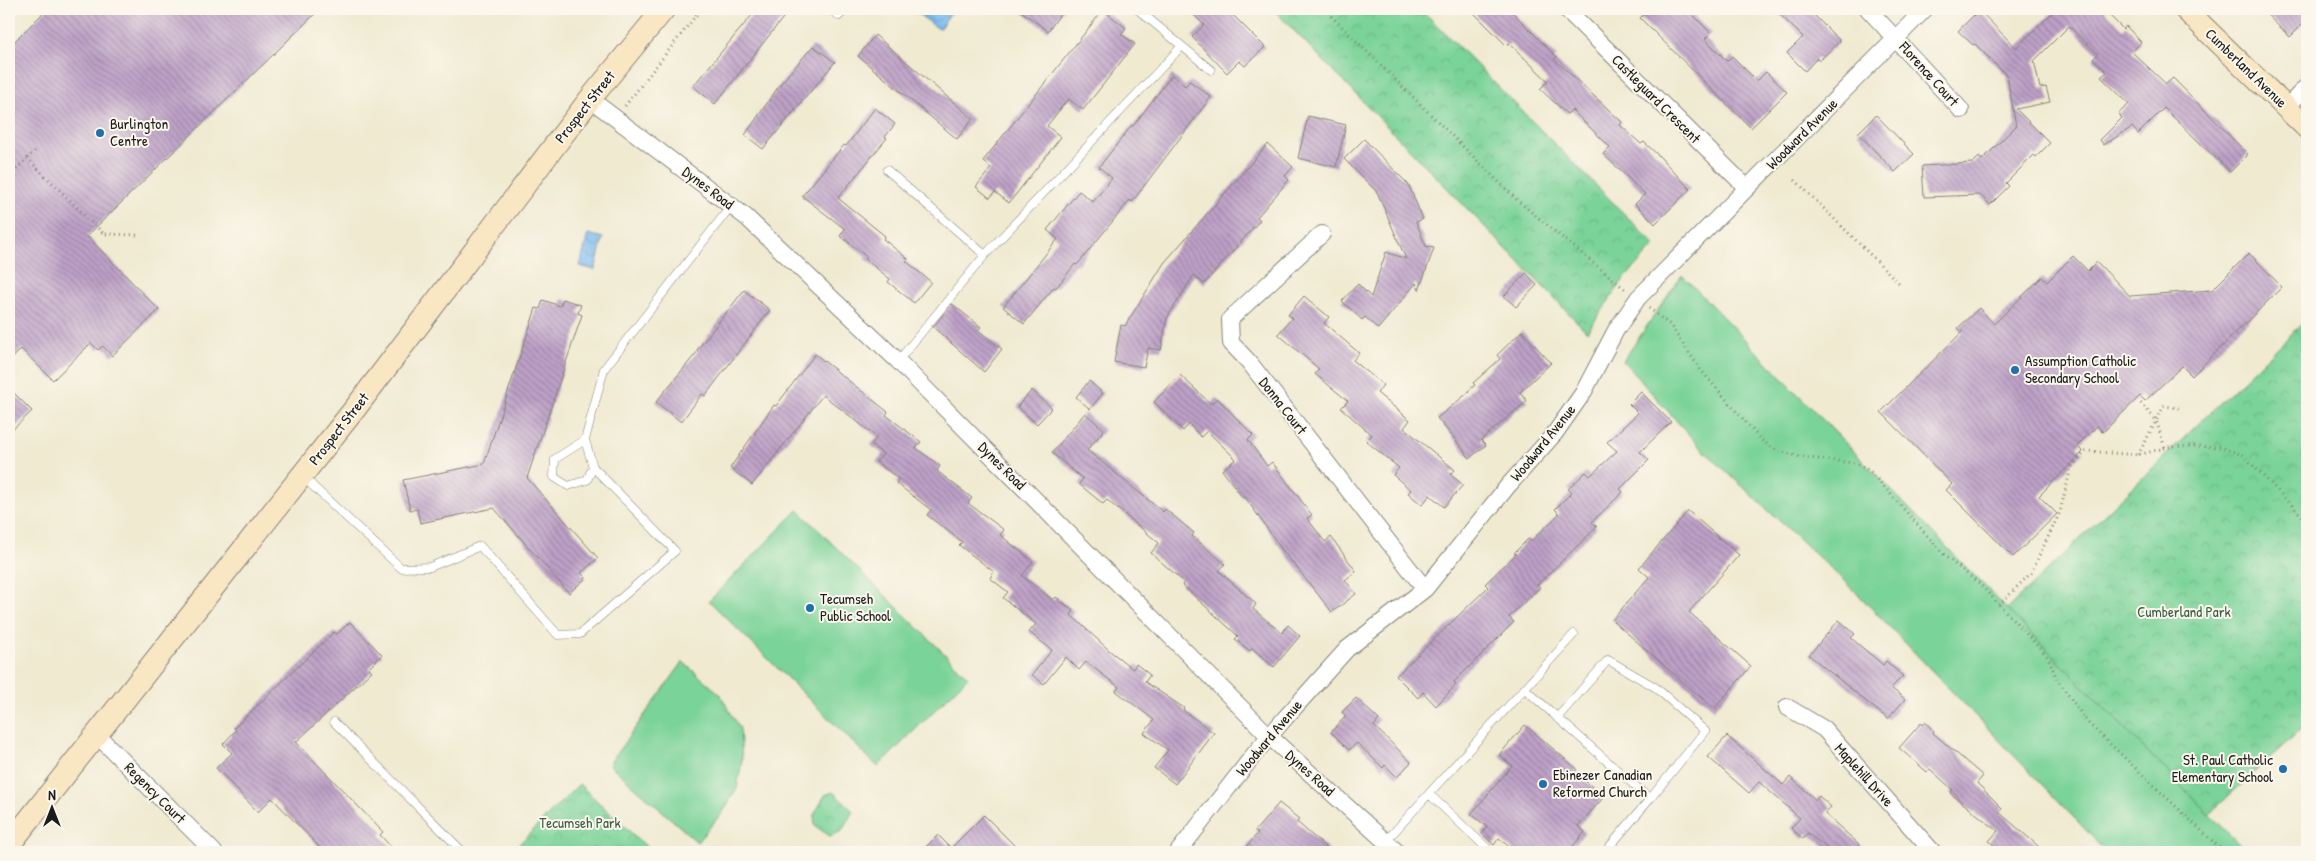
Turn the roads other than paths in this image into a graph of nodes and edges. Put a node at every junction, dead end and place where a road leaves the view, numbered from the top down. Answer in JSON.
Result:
{"nodes":[{"id":1,"x":664,"y":9,"type":"edge"},
{"id":2,"x":830,"y":9,"type":"edge"},
{"id":3,"x":846,"y":9,"type":"edge"},
{"id":4,"x":1137,"y":9,"type":"edge"},
{"id":5,"x":1566,"y":9,"type":"edge"},
{"id":6,"x":1868,"y":9,"type":"edge"},
{"id":7,"x":1925,"y":9,"type":"edge"},
{"id":8,"x":2185,"y":9,"type":"edge"},
{"id":9,"x":1896,"y":38,"type":"junction"},
{"id":10,"x":1181,"y":47,"type":"junction"},
{"id":11,"x":1211,"y":70,"type":"dead end"},
{"id":12,"x":2307,"y":86,"type":"edge"},
{"id":13,"x":590,"y":99,"type":"junction"},
{"id":14,"x":2287,"y":107,"type":"junction"},
{"id":15,"x":1961,"y":110,"type":"dead end"},
{"id":16,"x":2307,"y":128,"type":"edge"},
{"id":17,"x":887,"y":170,"type":"dead end"},
{"id":18,"x":1746,"y":188,"type":"junction"},
{"id":19,"x":731,"y":206,"type":"junction"},
{"id":20,"x":1322,"y":234,"type":"dead end"},
{"id":21,"x":984,"y":255,"type":"junction"},
{"id":22,"x":898,"y":361,"type":"junction"},
{"id":23,"x":584,"y":440,"type":"junction"},
{"id":24,"x":593,"y":467,"type":"junction"},
{"id":25,"x":302,"y":476,"type":"junction"},
{"id":26,"x":1425,"y":589,"type":"junction"},
{"id":27,"x":1574,"y":634,"type":"dead end"},
{"id":28,"x":1525,"y":689,"type":"junction"},
{"id":29,"x":1787,"y":706,"type":"dead end"},
{"id":30,"x":1557,"y":718,"type":"junction"},
{"id":31,"x":334,"y":722,"type":"dead end"},
{"id":32,"x":96,"y":734,"type":"junction"},
{"id":33,"x":1270,"y":737,"type":"junction"},
{"id":34,"x":1429,"y":794,"type":"junction"},
{"id":35,"x":1650,"y":799,"type":"junction"},
{"id":36,"x":9,"y":845,"type":"edge"},
{"id":37,"x":1391,"y":847,"type":"edge"},
{"id":38,"x":214,"y":852,"type":"edge"},
{"id":39,"x":462,"y":852,"type":"edge"},
{"id":40,"x":1178,"y":852,"type":"edge"},
{"id":41,"x":1491,"y":852,"type":"edge"},
{"id":42,"x":1605,"y":852,"type":"edge"},
{"id":43,"x":1933,"y":852,"type":"edge"}],
"edges":[{"from":1,"to":13,"type":"street","name":"Prospect Street"},
{"from":2,"to":3,"type":"lane"},
{"from":4,"to":10,"type":"lane"},
{"from":5,"to":18,"type":"street","name":"Castleguard Crescent"},
{"from":6,"to":9,"type":"street"},
{"from":7,"to":9,"type":"street","name":"Woodward Avenue"},
{"from":8,"to":14,"type":"street","name":"Cumberland Avenue"},
{"from":9,"to":15,"type":"street","name":"Florence Court"},
{"from":9,"to":18,"type":"street","name":"Woodward Avenue"},
{"from":10,"to":11,"type":"lane"},
{"from":10,"to":21,"type":"lane"},
{"from":12,"to":14,"type":"street"},
{"from":13,"to":19,"type":"street","name":"Dynes Road"},
{"from":13,"to":25,"type":"street","name":"Prospect Street"},
{"from":14,"to":16,"type":"street","name":"Cumberland Avenue"},
{"from":17,"to":21,"type":"lane"},
{"from":18,"to":26,"type":"street","name":"Woodward Avenue"},
{"from":19,"to":22,"type":"street","name":"Dynes Road"},
{"from":19,"to":23,"type":"lane"},
{"from":20,"to":26,"type":"street","name":"Donna Court"},
{"from":21,"to":22,"type":"lane"},
{"from":22,"to":33,"type":"street","name":"Dynes Road"},
{"from":23,"to":24,"type":"lane"},
{"from":23,"to":24,"type":"lane"},
{"from":24,"to":25,"type":"lane"},
{"from":25,"to":32,"type":"street","name":"Prospect Street"},
{"from":26,"to":33,"type":"street","name":"Woodward Avenue"},
{"from":27,"to":28,"type":"lane"},
{"from":28,"to":30,"type":"lane"},
{"from":28,"to":34,"type":"lane"},
{"from":29,"to":43,"type":"street","name":"Maplehill Drive"},
{"from":30,"to":35,"type":"lane"},
{"from":30,"to":35,"type":"lane"},
{"from":31,"to":39,"type":"lane"},
{"from":32,"to":36,"type":"street","name":"Prospect Street"},
{"from":32,"to":38,"type":"street","name":"Regency Court"},
{"from":33,"to":37,"type":"street","name":"Dynes Road"},
{"from":33,"to":40,"type":"street","name":"Woodward Avenue"},
{"from":34,"to":37,"type":"lane"},
{"from":34,"to":41,"type":"lane"},
{"from":35,"to":42,"type":"lane"}]}
